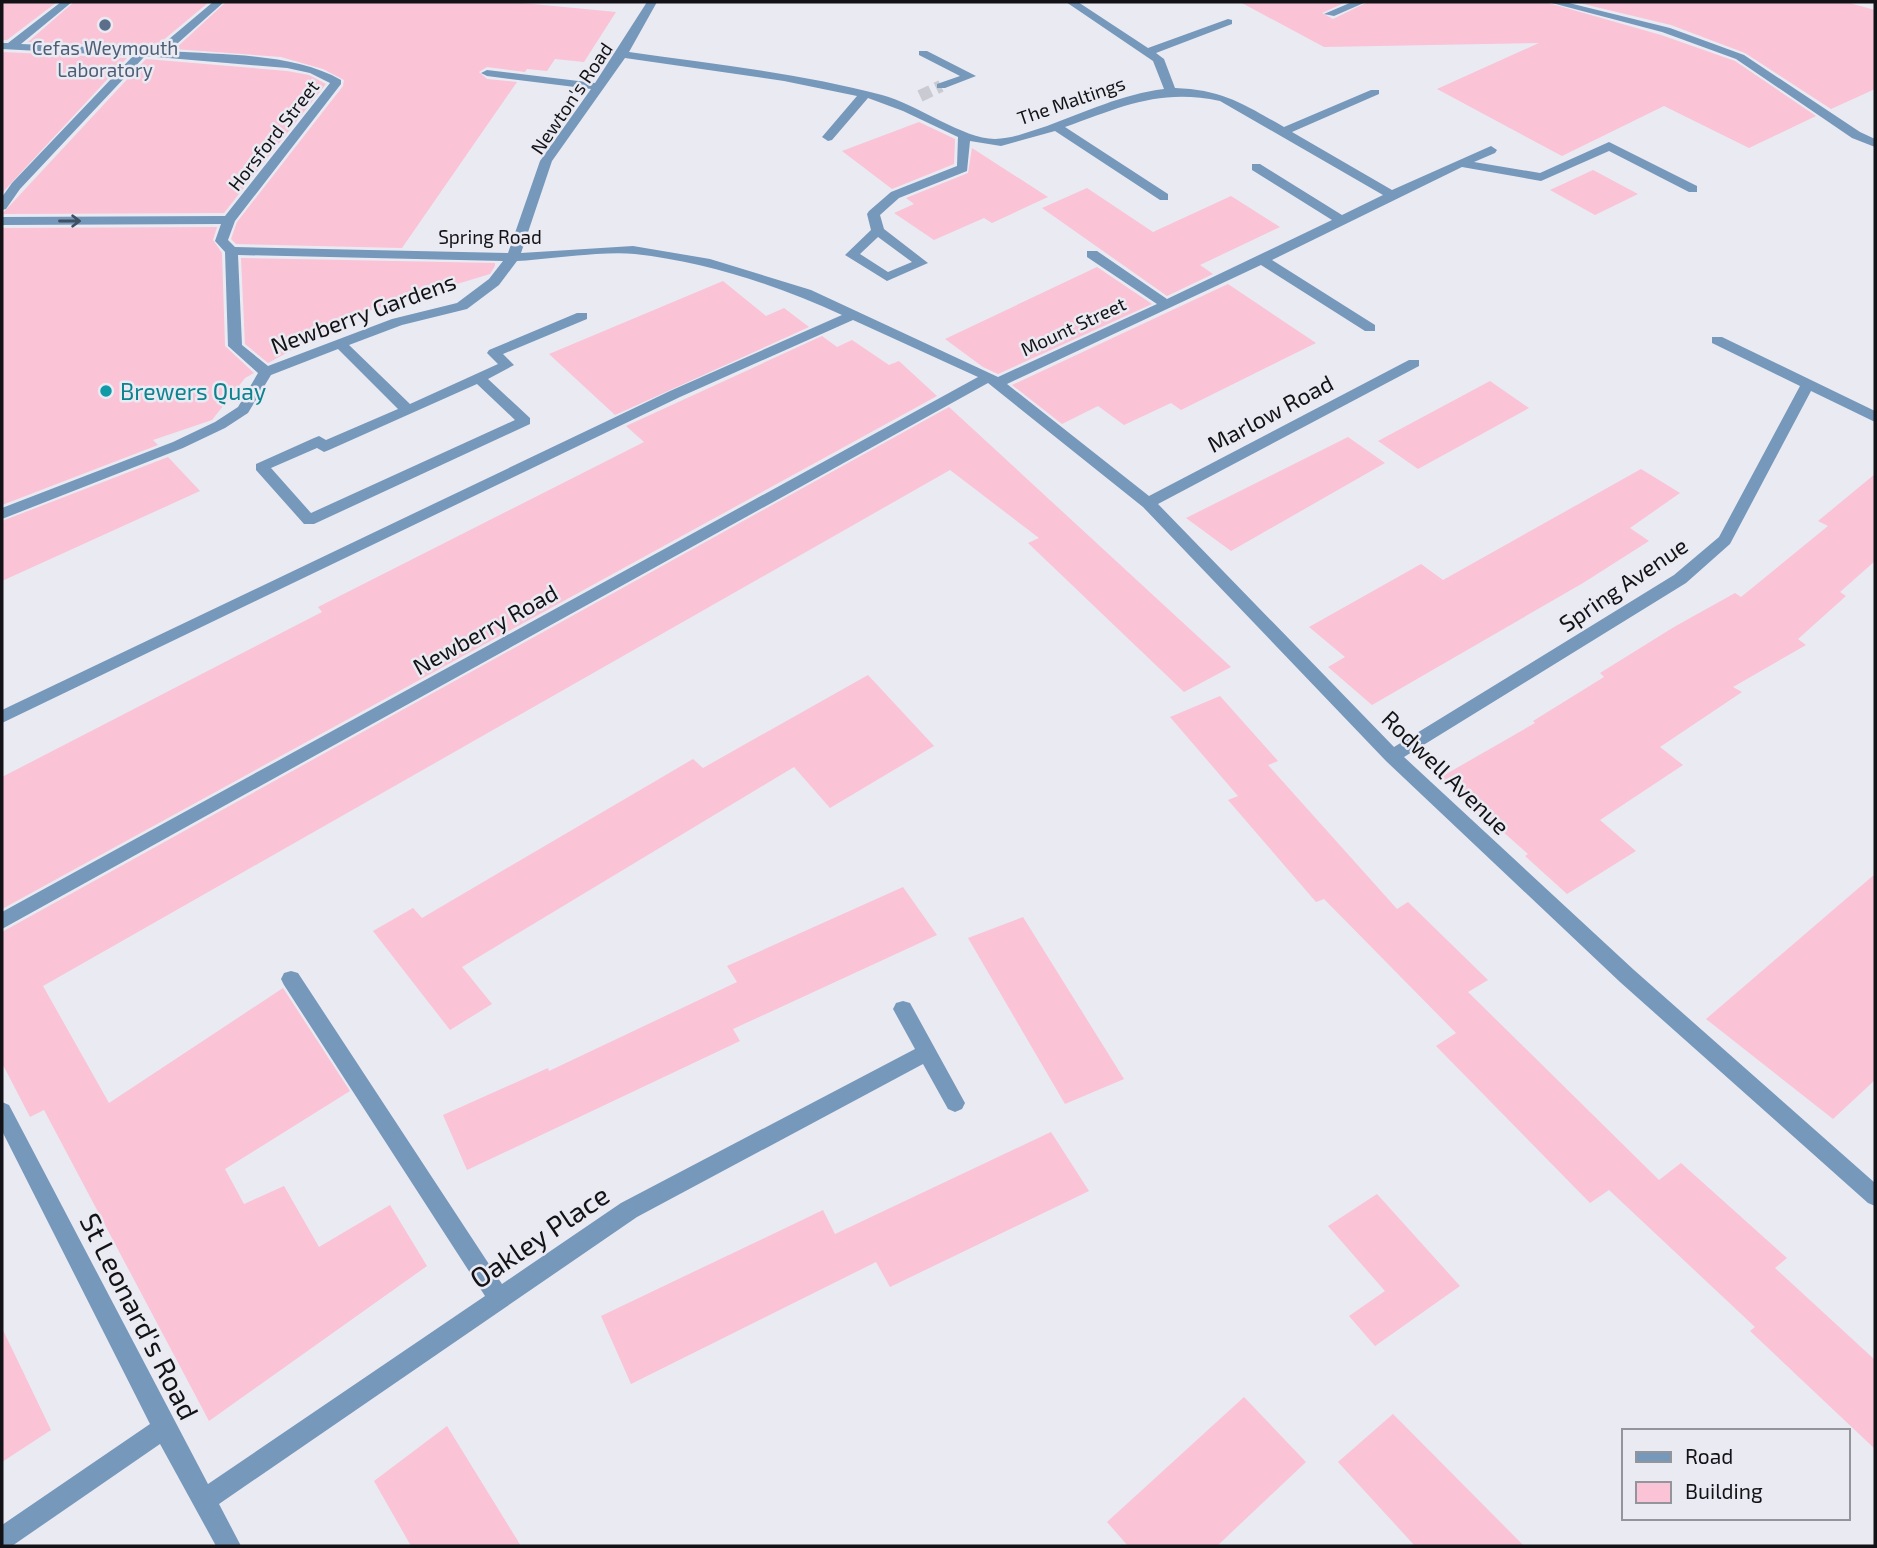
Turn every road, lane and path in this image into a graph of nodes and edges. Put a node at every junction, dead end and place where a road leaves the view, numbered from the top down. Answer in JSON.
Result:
{"nodes":[{"id":1,"x":67,"y":2,"type":"edge"},
{"id":2,"x":219,"y":2,"type":"edge"},
{"id":3,"x":652,"y":2,"type":"edge"},
{"id":4,"x":1071,"y":2,"type":"edge"},
{"id":5,"x":1361,"y":2,"type":"edge"},
{"id":6,"x":1553,"y":2,"type":"edge"},
{"id":7,"x":1330,"y":14,"type":"dead end"},
{"id":8,"x":1228,"y":22,"type":"dead end"},
{"id":9,"x":6,"y":46,"type":"edge"},
{"id":10,"x":143,"y":52,"type":"junction"},
{"id":11,"x":1147,"y":52,"type":"junction"},
{"id":12,"x":160,"y":53,"type":"junction"},
{"id":13,"x":923,"y":53,"type":"dead end"},
{"id":14,"x":622,"y":54,"type":"junction"},
{"id":15,"x":487,"y":73,"type":"dead end"},
{"id":16,"x":941,"y":86,"type":"tunnel mouth"},
{"id":17,"x":599,"y":87,"type":"junction"},
{"id":18,"x":1170,"y":90,"type":"junction"},
{"id":19,"x":1375,"y":92,"type":"dead end"},
{"id":20,"x":865,"y":94,"type":"junction"},
{"id":21,"x":920,"y":96,"type":"tunnel mouth"},
{"id":22,"x":905,"y":105,"type":"junction"},
{"id":23,"x":1057,"y":127,"type":"junction"},
{"id":24,"x":1283,"y":132,"type":"junction"},
{"id":25,"x":964,"y":133,"type":"junction"},
{"id":26,"x":828,"y":137,"type":"dead end"},
{"id":27,"x":1875,"y":143,"type":"edge"},
{"id":28,"x":1492,"y":150,"type":"dead end"},
{"id":29,"x":1461,"y":163,"type":"junction"},
{"id":30,"x":1256,"y":167,"type":"dead end"},
{"id":31,"x":1693,"y":189,"type":"dead end"},
{"id":32,"x":1392,"y":195,"type":"junction"},
{"id":33,"x":1164,"y":197,"type":"dead end"},
{"id":34,"x":2,"y":206,"type":"edge"},
{"id":35,"x":229,"y":220,"type":"junction"},
{"id":36,"x":1341,"y":220,"type":"junction"},
{"id":37,"x":2,"y":221,"type":"edge"},
{"id":38,"x":878,"y":231,"type":"junction"},
{"id":39,"x":231,"y":251,"type":"junction"},
{"id":40,"x":1092,"y":254,"type":"dead end"},
{"id":41,"x":513,"y":257,"type":"junction"},
{"id":42,"x":1262,"y":260,"type":"junction"},
{"id":43,"x":1166,"y":304,"type":"junction"},
{"id":44,"x":852,"y":315,"type":"junction"},
{"id":45,"x":582,"y":316,"type":"dead end"},
{"id":46,"x":1370,"y":328,"type":"dead end"},
{"id":47,"x":1717,"y":340,"type":"dead end"},
{"id":48,"x":341,"y":345,"type":"junction"},
{"id":49,"x":1414,"y":363,"type":"dead end"},
{"id":50,"x":266,"y":372,"type":"junction"},
{"id":51,"x":479,"y":378,"type":"junction"},
{"id":52,"x":993,"y":380,"type":"junction"},
{"id":53,"x":1808,"y":384,"type":"junction"},
{"id":54,"x":408,"y":410,"type":"junction"},
{"id":55,"x":1875,"y":417,"type":"edge"},
{"id":56,"x":1148,"y":503,"type":"junction"},
{"id":57,"x":2,"y":514,"type":"edge"},
{"id":58,"x":2,"y":718,"type":"edge"},
{"id":59,"x":1392,"y":756,"type":"junction"},
{"id":60,"x":2,"y":921,"type":"edge"},
{"id":61,"x":291,"y":979,"type":"dead end"},
{"id":62,"x":903,"y":1009,"type":"dead end"},
{"id":63,"x":928,"y":1052,"type":"junction"},
{"id":64,"x":955,"y":1103,"type":"dead end"},
{"id":65,"x":2,"y":1111,"type":"edge"},
{"id":66,"x":1874,"y":1193,"type":"edge"},
{"id":67,"x":499,"y":1299,"type":"junction"},
{"id":68,"x":164,"y":1428,"type":"junction"},
{"id":69,"x":203,"y":1501,"type":"junction"},
{"id":70,"x":2,"y":1539,"type":"edge"},
{"id":71,"x":229,"y":1546,"type":"edge"}],
"edges":[{"from":1,"to":9,"type":"street"},
{"from":2,"to":12,"type":"street"},
{"from":3,"to":14,"type":"street","name":"Newton's Road"},
{"from":4,"to":11,"type":"street"},
{"from":5,"to":7,"type":"street"},
{"from":6,"to":27,"type":"street"},
{"from":8,"to":11,"type":"street"},
{"from":9,"to":10,"type":"street"},
{"from":10,"to":12,"type":"street"},
{"from":10,"to":34,"type":"street"},
{"from":11,"to":18,"type":"street"},
{"from":12,"to":35,"type":"street","name":"Horsford Street"},
{"from":13,"to":16,"type":"street"},
{"from":14,"to":17,"type":"street","name":"Newton's Road"},
{"from":14,"to":20,"type":"street","name":"The Maltings"},
{"from":15,"to":17,"type":"street"},
{"from":17,"to":41,"type":"street","name":"Newton's Road"},
{"from":18,"to":23,"type":"street","name":"The Maltings"},
{"from":18,"to":24,"type":"street","name":"The Maltings"},
{"from":19,"to":24,"type":"street"},
{"from":20,"to":22,"type":"street","name":"The Maltings"},
{"from":20,"to":26,"type":"street"},
{"from":21,"to":22,"type":"street"},
{"from":22,"to":25,"type":"street","name":"The Maltings"},
{"from":23,"to":25,"type":"street","name":"The Maltings"},
{"from":23,"to":33,"type":"street"},
{"from":24,"to":32,"type":"street","name":"The Maltings"},
{"from":25,"to":38,"type":"street"},
{"from":28,"to":29,"type":"street"},
{"from":29,"to":31,"type":"street"},
{"from":29,"to":32,"type":"street"},
{"from":30,"to":36,"type":"street"},
{"from":32,"to":36,"type":"street"},
{"from":37,"to":35,"type":"street","one_way":true},
{"from":35,"to":39,"type":"street"},
{"from":36,"to":42,"type":"street"},
{"from":38,"to":38,"type":"street"},
{"from":39,"to":41,"type":"street","name":"Spring Road"},
{"from":39,"to":50,"type":"street"},
{"from":40,"to":43,"type":"street"},
{"from":41,"to":44,"type":"street","name":"Spring Road"},
{"from":41,"to":48,"type":"street","name":"Newberry Gardens"},
{"from":42,"to":43,"type":"street"},
{"from":42,"to":46,"type":"street"},
{"from":43,"to":52,"type":"street","name":"Mount Street"},
{"from":44,"to":52,"type":"street","name":"Spring Road"},
{"from":44,"to":58,"type":"street"},
{"from":45,"to":51,"type":"street"},
{"from":47,"to":53,"type":"street"},
{"from":48,"to":50,"type":"street","name":"Newberry Gardens"},
{"from":48,"to":54,"type":"street"},
{"from":49,"to":56,"type":"street","name":"Marlow Road"},
{"from":50,"to":57,"type":"street","name":"Newberry Gardens"},
{"from":51,"to":54,"type":"street"},
{"from":51,"to":54,"type":"street"},
{"from":52,"to":56,"type":"street","name":"Rodwell Avenue"},
{"from":52,"to":60,"type":"street","name":"Newberry Road"},
{"from":53,"to":55,"type":"street"},
{"from":53,"to":59,"type":"street","name":"Spring Avenue"},
{"from":56,"to":59,"type":"street","name":"Rodwell Avenue"},
{"from":59,"to":66,"type":"street","name":"Rodwell Avenue"},
{"from":61,"to":67,"type":"street"},
{"from":62,"to":63,"type":"street"},
{"from":63,"to":64,"type":"street"},
{"from":63,"to":67,"type":"street","name":"Oakley Place"},
{"from":65,"to":68,"type":"street","name":"St Leonard's Road"},
{"from":67,"to":69,"type":"street","name":"Oakley Place"},
{"from":68,"to":69,"type":"street","name":"St Leonard's Road"},
{"from":68,"to":70,"type":"street"},
{"from":69,"to":71,"type":"street","name":"St Leonard's Road"}]}
